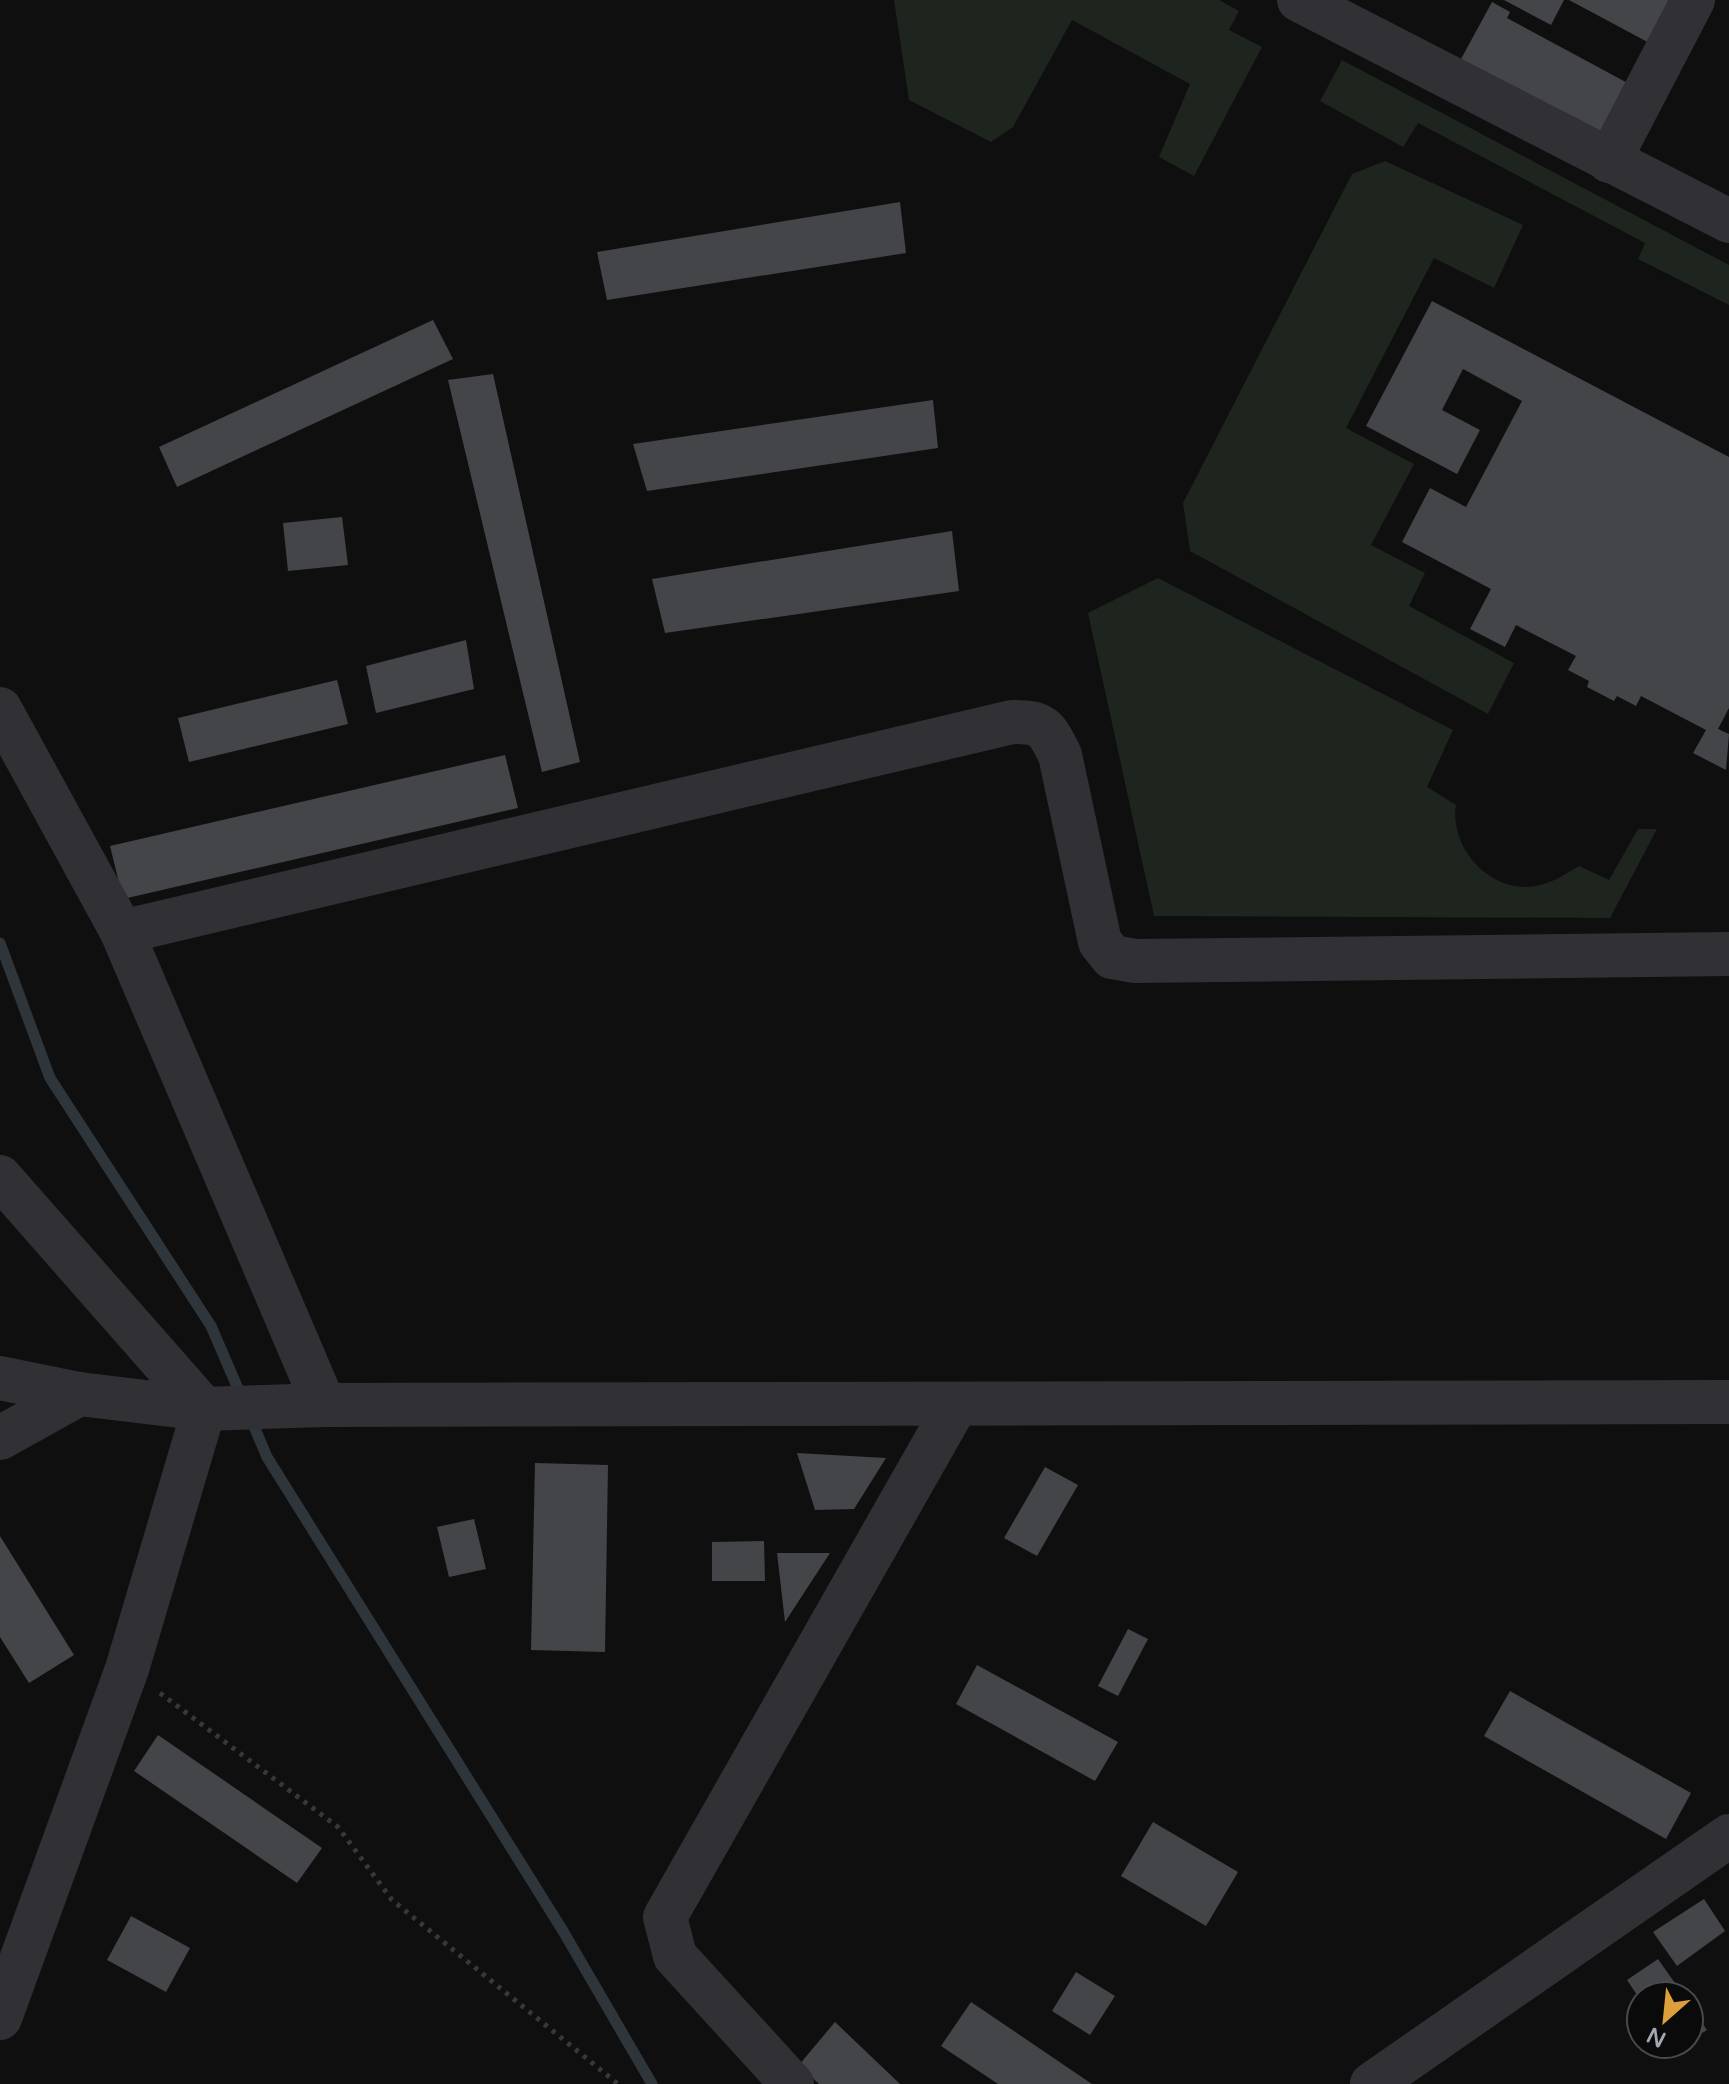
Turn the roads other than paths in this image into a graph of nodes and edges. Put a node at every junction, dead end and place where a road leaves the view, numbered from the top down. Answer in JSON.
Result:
{"nodes":[{"id":1,"x":1299,"y":0,"type":"edge"},
{"id":2,"x":1693,"y":0,"type":"edge"},
{"id":3,"x":1609,"y":161,"type":"junction"},
{"id":4,"x":1729,"y":221,"type":"edge"},
{"id":5,"x":0,"y":709,"type":"edge"},
{"id":6,"x":122,"y":932,"type":"junction"},
{"id":7,"x":1729,"y":954,"type":"edge"},
{"id":8,"x":0,"y":1177,"type":"edge"},
{"id":9,"x":0,"y":1378,"type":"edge"},
{"id":10,"x":79,"y":1394,"type":"junction"},
{"id":11,"x":1729,"y":1402,"type":"edge"},
{"id":12,"x":306,"y":1405,"type":"junction"},
{"id":13,"x":956,"y":1405,"type":"junction"},
{"id":14,"x":213,"y":1410,"type":"junction"},
{"id":15,"x":0,"y":1438,"type":"edge"},
{"id":16,"x":1729,"y":1836,"type":"edge"},
{"id":17,"x":0,"y":2018,"type":"edge"},
{"id":18,"x":792,"y":2084,"type":"edge"},
{"id":19,"x":1372,"y":2084,"type":"edge"}],
"edges":[{"from":1,"to":3,"type":"street"},
{"from":2,"to":3,"type":"street"},
{"from":3,"to":4,"type":"street"},
{"from":5,"to":6,"type":"street"},
{"from":6,"to":7,"type":"street"},
{"from":6,"to":12,"type":"street"},
{"from":8,"to":14,"type":"street"},
{"from":9,"to":10,"type":"street"},
{"from":10,"to":14,"type":"street"},
{"from":10,"to":15,"type":"street"},
{"from":11,"to":13,"type":"street"},
{"from":12,"to":13,"type":"street"},
{"from":12,"to":14,"type":"street"},
{"from":13,"to":18,"type":"street"},
{"from":14,"to":17,"type":"street"},
{"from":16,"to":19,"type":"street"}]}
